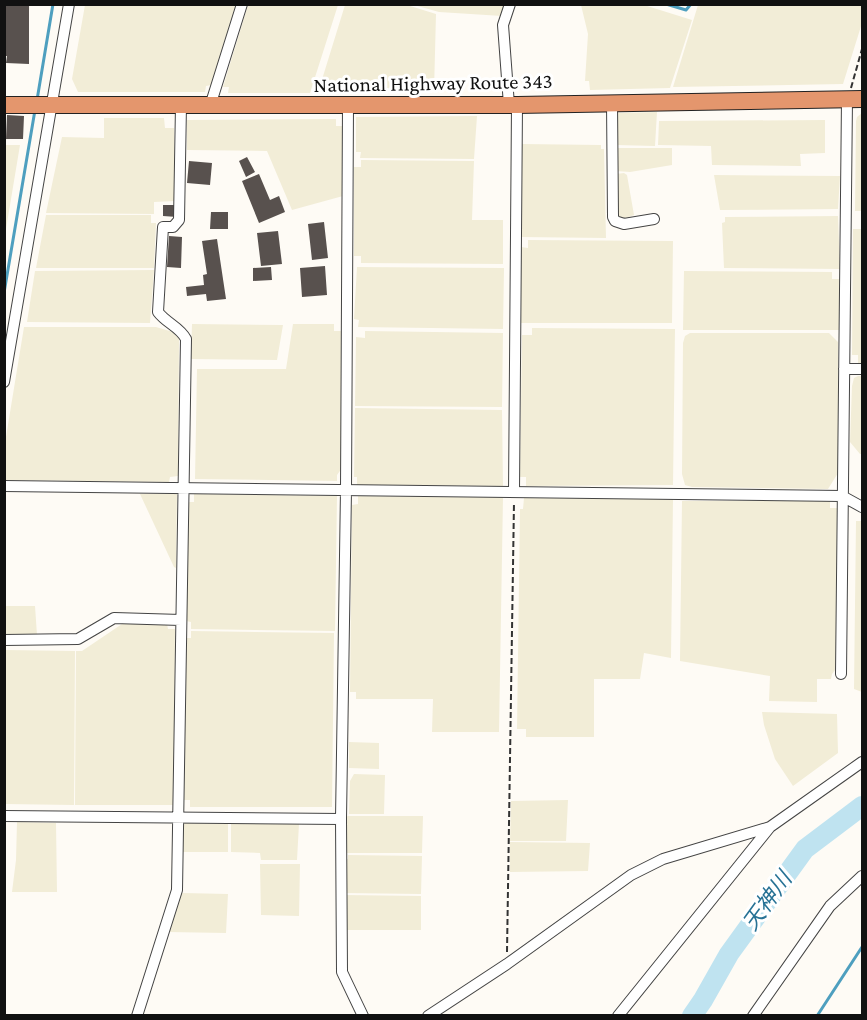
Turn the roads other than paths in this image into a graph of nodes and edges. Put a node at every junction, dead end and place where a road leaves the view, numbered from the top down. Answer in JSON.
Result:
{"nodes":[{"id":1,"x":69,"y":4,"type":"edge"},
{"id":2,"x":242,"y":4,"type":"edge"},
{"id":3,"x":510,"y":4,"type":"edge"},
{"id":4,"x":855,"y":99,"type":"edge"},
{"id":5,"x":612,"y":103,"type":"junction"},
{"id":6,"x":4,"y":105,"type":"edge"},
{"id":7,"x":181,"y":105,"type":"junction"},
{"id":8,"x":513,"y":105,"type":"junction"},
{"id":9,"x":52,"y":106,"type":"junction"},
{"id":10,"x":210,"y":106,"type":"junction"},
{"id":11,"x":348,"y":106,"type":"junction"},
{"id":12,"x":654,"y":219,"type":"dead end"},
{"id":13,"x":844,"y":369,"type":"junction"},
{"id":14,"x":862,"y":369,"type":"edge"},
{"id":15,"x":4,"y":382,"type":"edge"},
{"id":16,"x":4,"y":486,"type":"edge"},
{"id":17,"x":183,"y":488,"type":"junction"},
{"id":18,"x":346,"y":490,"type":"junction"},
{"id":19,"x":514,"y":492,"type":"junction"},
{"id":20,"x":842,"y":496,"type":"junction"},
{"id":21,"x":862,"y":507,"type":"edge"},
{"id":22,"x":181,"y":620,"type":"junction"},
{"id":23,"x":4,"y":640,"type":"edge"},
{"id":24,"x":841,"y":674,"type":"dead end"},
{"id":25,"x":862,"y":762,"type":"edge"},
{"id":26,"x":4,"y":816,"type":"edge"},
{"id":27,"x":178,"y":816,"type":"junction"},
{"id":28,"x":341,"y":819,"type":"junction"},
{"id":29,"x":770,"y":827,"type":"junction"},
{"id":30,"x":862,"y":876,"type":"edge"},
{"id":31,"x":137,"y":1016,"type":"edge"},
{"id":32,"x":363,"y":1016,"type":"edge"},
{"id":33,"x":428,"y":1016,"type":"edge"},
{"id":34,"x":618,"y":1016,"type":"edge"},
{"id":35,"x":753,"y":1016,"type":"edge"}],
"edges":[{"from":1,"to":9,"type":"street"},
{"from":2,"to":10,"type":"street"},
{"from":3,"to":8,"type":"street"},
{"from":4,"to":5,"type":"highway","name":"National Highway Route 343"},
{"from":4,"to":13,"type":"street"},
{"from":5,"to":8,"type":"highway","name":"National Highway Route 343"},
{"from":5,"to":12,"type":"street"},
{"from":6,"to":9,"type":"highway","name":"National Highway Route 343"},
{"from":7,"to":9,"type":"highway","name":"National Highway Route 343"},
{"from":7,"to":10,"type":"highway","name":"National Highway Route 343"},
{"from":7,"to":17,"type":"street"},
{"from":8,"to":11,"type":"highway","name":"National Highway Route 343"},
{"from":8,"to":19,"type":"street"},
{"from":9,"to":15,"type":"street"},
{"from":10,"to":11,"type":"highway","name":"National Highway Route 343"},
{"from":11,"to":18,"type":"street"},
{"from":13,"to":14,"type":"street"},
{"from":13,"to":20,"type":"street"},
{"from":16,"to":17,"type":"street"},
{"from":17,"to":18,"type":"street"},
{"from":17,"to":22,"type":"street"},
{"from":18,"to":19,"type":"street"},
{"from":18,"to":28,"type":"street"},
{"from":19,"to":20,"type":"street"},
{"from":20,"to":21,"type":"street"},
{"from":20,"to":24,"type":"street"},
{"from":22,"to":23,"type":"street"},
{"from":22,"to":27,"type":"street"},
{"from":25,"to":29,"type":"street"},
{"from":26,"to":27,"type":"street"},
{"from":27,"to":28,"type":"street"},
{"from":27,"to":31,"type":"street"},
{"from":28,"to":32,"type":"street"},
{"from":29,"to":33,"type":"street"},
{"from":29,"to":34,"type":"street"},
{"from":30,"to":35,"type":"street"}]}
